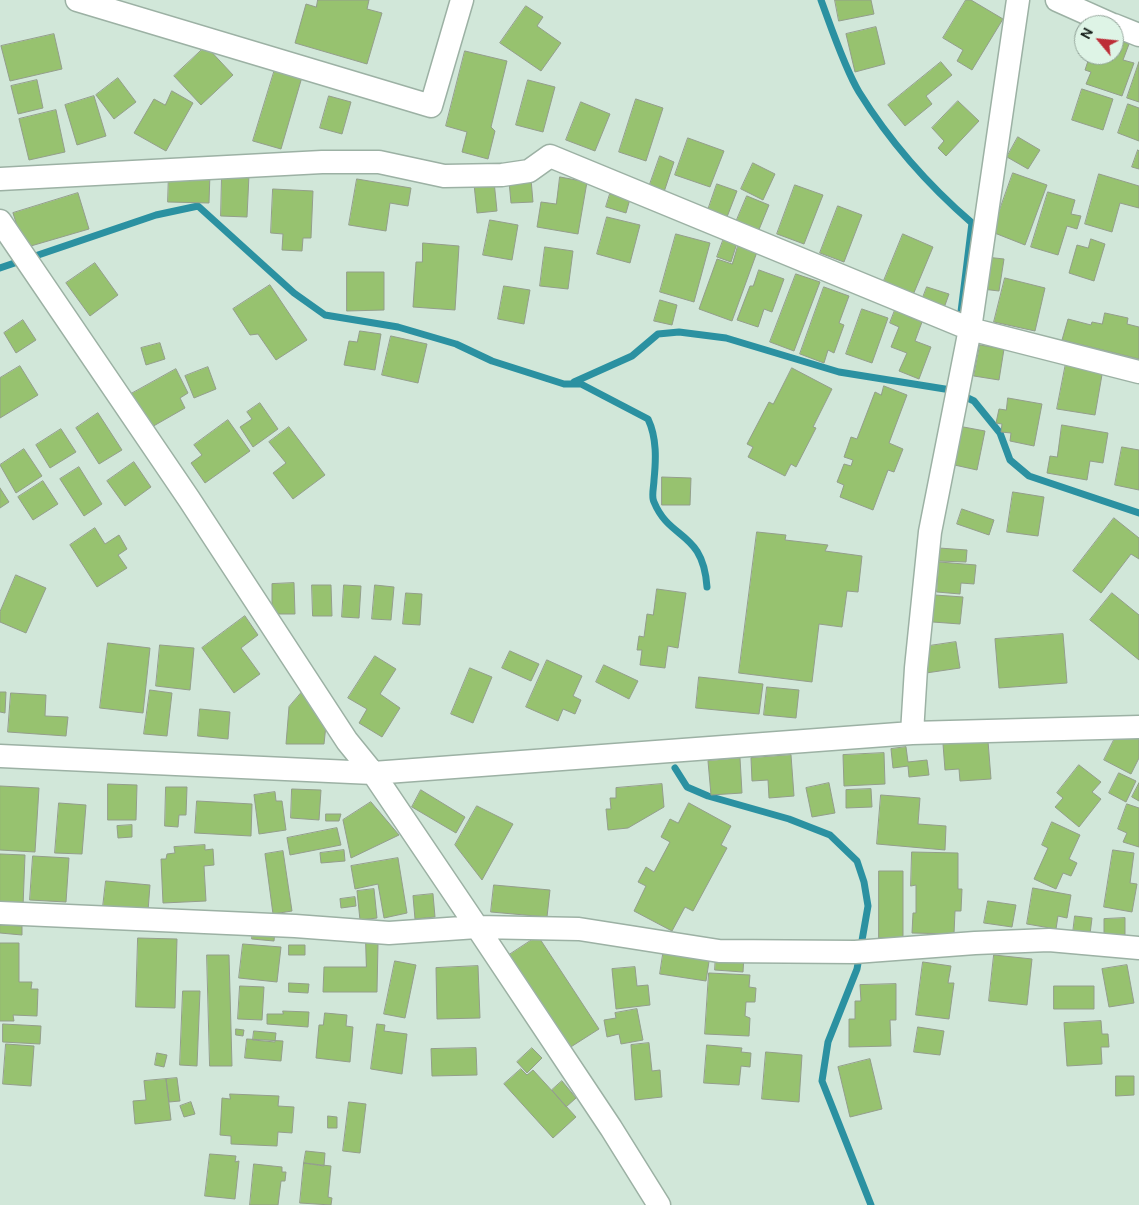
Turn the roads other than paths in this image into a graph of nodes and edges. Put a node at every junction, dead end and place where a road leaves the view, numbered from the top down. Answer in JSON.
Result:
{"nodes":[{"id":1,"x":77,"y":0,"type":"edge"},
{"id":2,"x":462,"y":0,"type":"edge"},
{"id":3,"x":1018,"y":0,"type":"edge"},
{"id":4,"x":1057,"y":0,"type":"edge"},
{"id":5,"x":1091,"y":15,"type":"edge"},
{"id":6,"x":1124,"y":29,"type":"edge"},
{"id":7,"x":1139,"y":35,"type":"edge"},
{"id":8,"x":0,"y":179,"type":"edge"},
{"id":9,"x":0,"y":221,"type":"edge"},
{"id":10,"x":970,"y":329,"type":"junction"},
{"id":11,"x":1139,"y":372,"type":"edge"},
{"id":12,"x":1139,"y":726,"type":"edge"},
{"id":13,"x":912,"y":733,"type":"junction"},
{"id":14,"x":0,"y":756,"type":"edge"},
{"id":15,"x":373,"y":773,"type":"junction"},
{"id":16,"x":0,"y":914,"type":"edge"},
{"id":17,"x":477,"y":927,"type":"junction"},
{"id":18,"x":1139,"y":948,"type":"edge"},
{"id":19,"x":659,"y":1205,"type":"edge"}],
"edges":[{"from":1,"to":2,"type":"street"},
{"from":3,"to":10,"type":"street"},
{"from":4,"to":5,"type":"street"},
{"from":6,"to":7,"type":"street"},
{"from":8,"to":10,"type":"street"},
{"from":9,"to":15,"type":"street"},
{"from":10,"to":11,"type":"street"},
{"from":10,"to":13,"type":"street"},
{"from":12,"to":13,"type":"street"},
{"from":13,"to":15,"type":"street"},
{"from":14,"to":15,"type":"street"},
{"from":15,"to":17,"type":"street"},
{"from":16,"to":17,"type":"street"},
{"from":17,"to":18,"type":"street"},
{"from":17,"to":19,"type":"street"}]}
